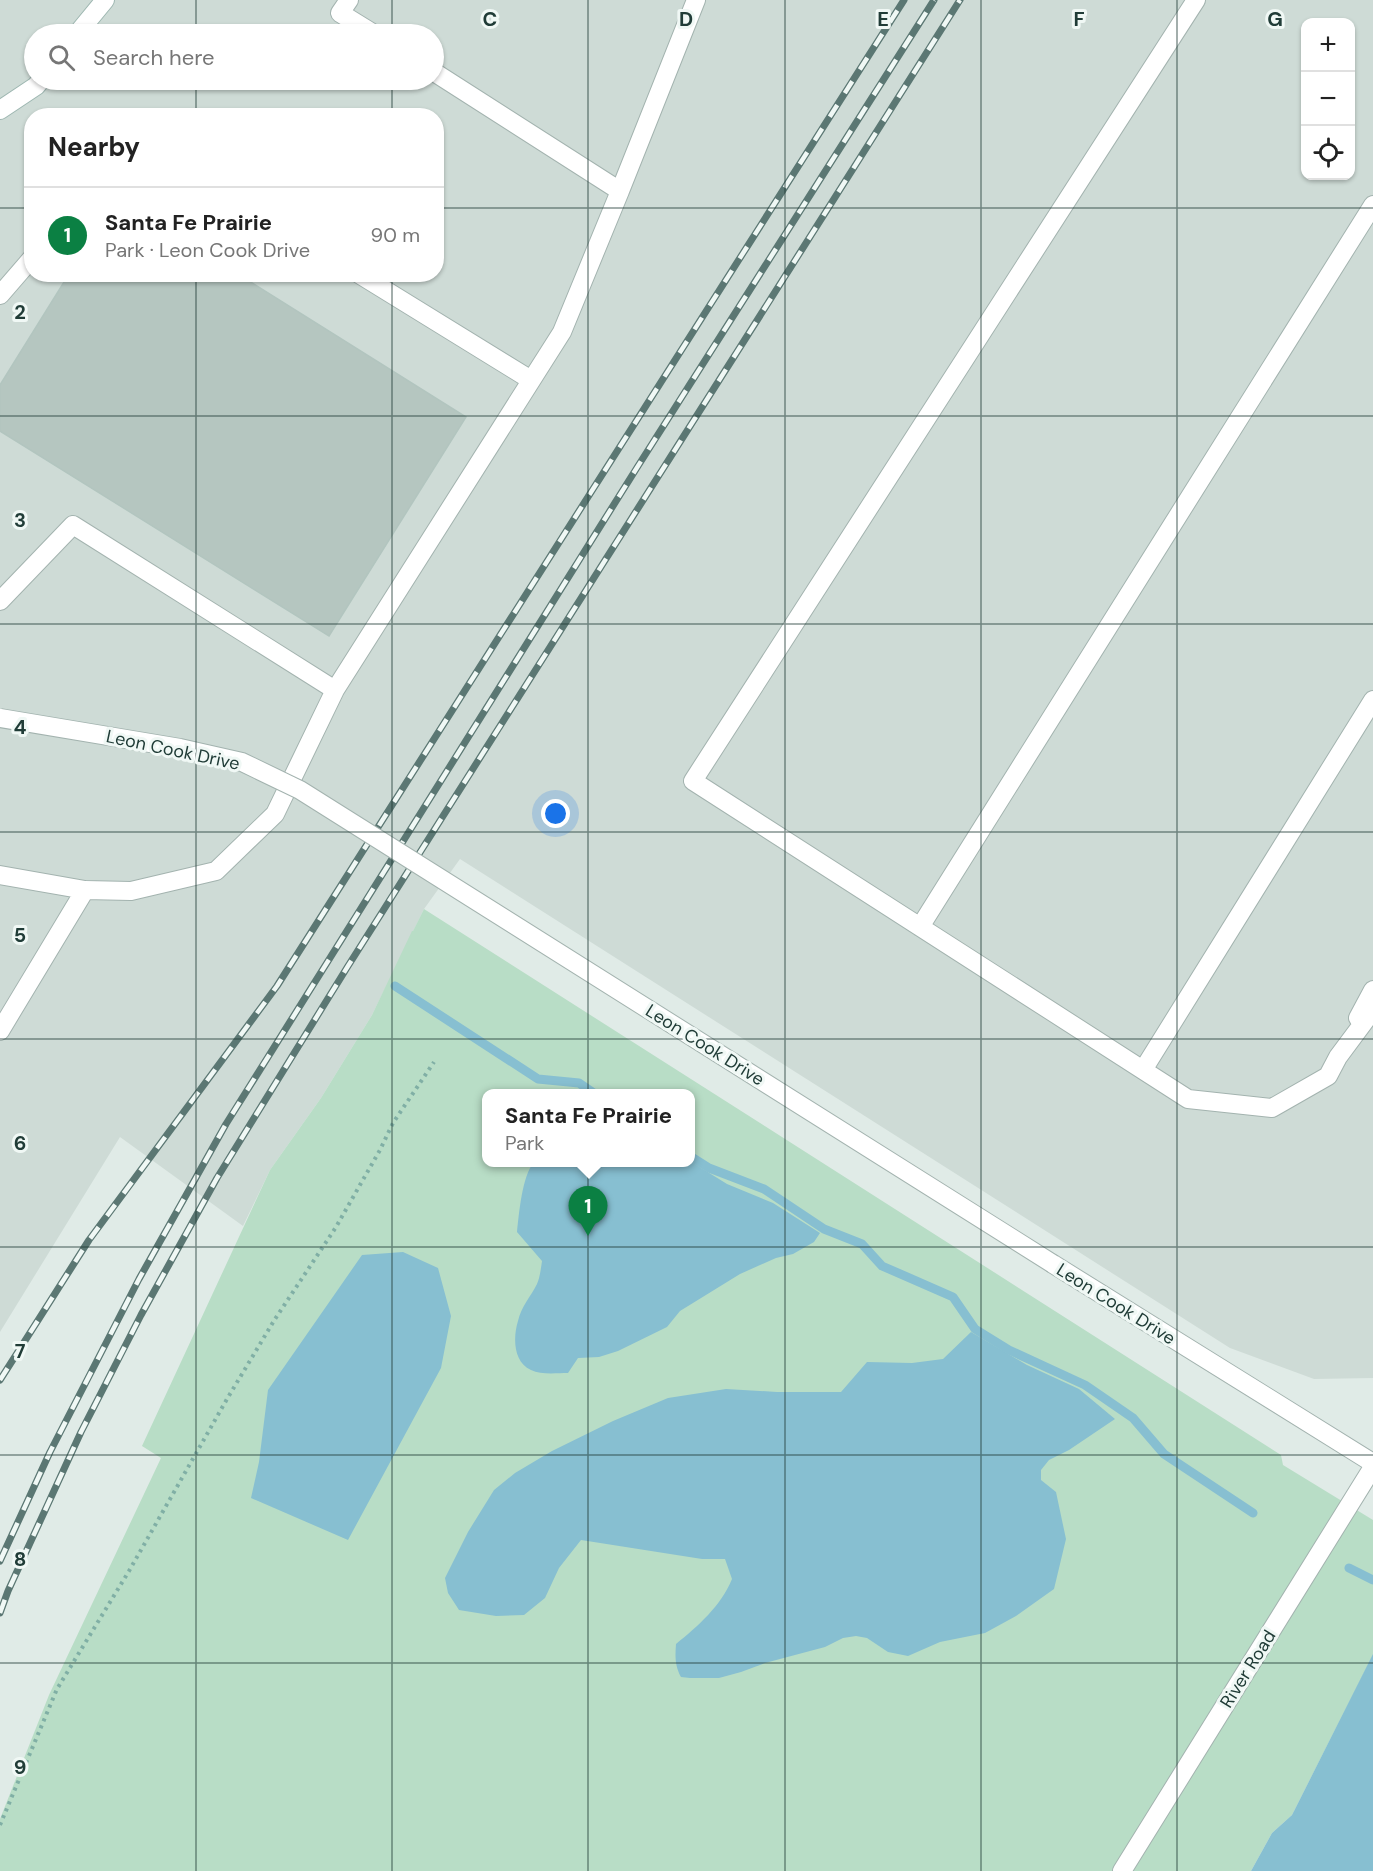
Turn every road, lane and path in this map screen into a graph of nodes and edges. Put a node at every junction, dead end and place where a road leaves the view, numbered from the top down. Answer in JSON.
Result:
{"nodes":[{"id":1,"x":105,"y":0,"type":"edge"},
{"id":2,"x":349,"y":0,"type":"edge"},
{"id":3,"x":696,"y":0,"type":"edge"},
{"id":4,"x":1196,"y":0,"type":"edge"},
{"id":5,"x":85,"y":24,"type":"edge"},
{"id":6,"x":358,"y":24,"type":"edge"},
{"id":7,"x":444,"y":78,"type":"edge"},
{"id":8,"x":30,"y":90,"type":"edge"},
{"id":9,"x":0,"y":110,"type":"edge"},
{"id":10,"x":620,"y":191,"type":"junction"},
{"id":11,"x":1373,"y":205,"type":"edge"},
{"id":12,"x":24,"y":267,"type":"edge"},
{"id":13,"x":372,"y":282,"type":"edge"},
{"id":14,"x":0,"y":295,"type":"edge"},
{"id":15,"x":531,"y":380,"type":"junction"},
{"id":16,"x":0,"y":601,"type":"edge"},
{"id":17,"x":335,"y":690,"type":"junction"},
{"id":18,"x":1373,"y":700,"type":"edge"},
{"id":19,"x":0,"y":718,"type":"edge"},
{"id":20,"x":0,"y":874,"type":"edge"},
{"id":21,"x":85,"y":890,"type":"junction"},
{"id":22,"x":920,"y":927,"type":"junction"},
{"id":23,"x":1373,"y":990,"type":"edge"},
{"id":24,"x":1373,"y":1010,"type":"edge"},
{"id":25,"x":0,"y":1031,"type":"edge"},
{"id":26,"x":1338,"y":1057,"type":"junction"},
{"id":27,"x":434,"y":1062,"type":"dead end"},
{"id":28,"x":1143,"y":1070,"type":"junction"},
{"id":29,"x":1373,"y":1465,"type":"edge"},
{"id":30,"x":0,"y":1825,"type":"edge"},
{"id":31,"x":1122,"y":1871,"type":"edge"}],
"edges":[{"from":1,"to":5,"type":"street"},
{"from":2,"to":6,"type":"street"},
{"from":3,"to":10,"type":"street"},
{"from":4,"to":22,"type":"street"},
{"from":7,"to":10,"type":"street"},
{"from":8,"to":9,"type":"street"},
{"from":10,"to":15,"type":"street"},
{"from":11,"to":22,"type":"street"},
{"from":12,"to":14,"type":"street"},
{"from":13,"to":15,"type":"street"},
{"from":15,"to":17,"type":"street"},
{"from":16,"to":17,"type":"street"},
{"from":17,"to":21,"type":"street"},
{"from":18,"to":28,"type":"street"},
{"from":19,"to":29,"type":"street","name":"Leon Cook Drive","bridge":true},
{"from":20,"to":21,"type":"street"},
{"from":21,"to":25,"type":"street"},
{"from":22,"to":28,"type":"street"},
{"from":23,"to":26,"type":"street"},
{"from":24,"to":26,"type":"street"},
{"from":26,"to":28,"type":"street"},
{"from":27,"to":30,"type":"path"},
{"from":29,"to":31,"type":"street","name":"River Road"}]}
